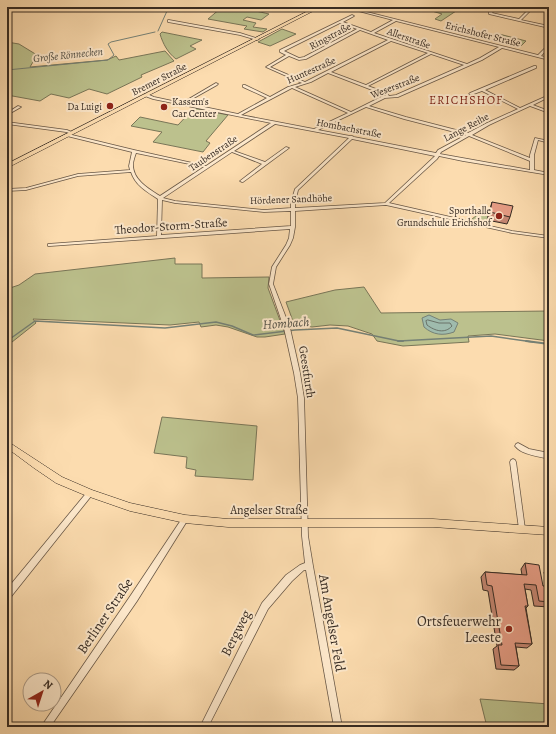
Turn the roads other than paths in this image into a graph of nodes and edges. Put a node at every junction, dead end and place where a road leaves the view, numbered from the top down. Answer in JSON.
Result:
{"nodes":[{"id":1,"x":319,"y":7,"type":"edge"},
{"id":2,"x":344,"y":7,"type":"edge"},
{"id":3,"x":496,"y":7,"type":"edge"},
{"id":4,"x":533,"y":7,"type":"edge"},
{"id":5,"x":353,"y":16,"type":"dead end"},
{"id":6,"x":396,"y":20,"type":"junction"},
{"id":7,"x":519,"y":20,"type":"junction"},
{"id":8,"x":169,"y":21,"type":"dead end"},
{"id":9,"x":340,"y":22,"type":"junction"},
{"id":10,"x":549,"y":27,"type":"edge"},
{"id":11,"x":360,"y":29,"type":"junction"},
{"id":12,"x":371,"y":33,"type":"junction"},
{"id":13,"x":257,"y":39,"type":"junction"},
{"id":14,"x":390,"y":40,"type":"junction"},
{"id":15,"x":549,"y":45,"type":"edge"},
{"id":16,"x":502,"y":47,"type":"junction"},
{"id":17,"x":430,"y":53,"type":"junction"},
{"id":18,"x":288,"y":55,"type":"junction"},
{"id":19,"x":539,"y":56,"type":"junction"},
{"id":20,"x":549,"y":59,"type":"edge"},
{"id":21,"x":467,"y":65,"type":"junction"},
{"id":22,"x":535,"y":67,"type":"dead end"},
{"id":23,"x":329,"y":72,"type":"junction"},
{"id":24,"x":305,"y":83,"type":"junction"},
{"id":25,"x":216,"y":84,"type":"dead end"},
{"id":26,"x":244,"y":86,"type":"dead end"},
{"id":27,"x":366,"y":86,"type":"junction"},
{"id":28,"x":292,"y":87,"type":"junction"},
{"id":29,"x":482,"y":90,"type":"junction"},
{"id":30,"x":471,"y":94,"type":"dead end"},
{"id":31,"x":146,"y":95,"type":"junction"},
{"id":32,"x":388,"y":96,"type":"junction"},
{"id":33,"x":549,"y":96,"type":"edge"},
{"id":34,"x":270,"y":98,"type":"junction"},
{"id":35,"x":182,"y":104,"type":"junction"},
{"id":36,"x":531,"y":105,"type":"junction"},
{"id":37,"x":366,"y":106,"type":"junction"},
{"id":38,"x":19,"y":107,"type":"dead end"},
{"id":39,"x":520,"y":109,"type":"junction"},
{"id":40,"x":549,"y":112,"type":"edge"},
{"id":41,"x":351,"y":113,"type":"junction"},
{"id":42,"x":7,"y":114,"type":"edge"},
{"id":43,"x":238,"y":115,"type":"junction"},
{"id":44,"x":275,"y":122,"type":"junction"},
{"id":45,"x":7,"y":123,"type":"edge"},
{"id":46,"x":315,"y":130,"type":"junction"},
{"id":47,"x":70,"y":134,"type":"junction"},
{"id":48,"x":467,"y":134,"type":"junction"},
{"id":49,"x":352,"y":137,"type":"junction"},
{"id":50,"x":549,"y":142,"type":"edge"},
{"id":51,"x":287,"y":148,"type":"dead end"},
{"id":52,"x":134,"y":151,"type":"junction"},
{"id":53,"x":232,"y":151,"type":"junction"},
{"id":54,"x":437,"y":155,"type":"junction"},
{"id":55,"x":531,"y":160,"type":"junction"},
{"id":56,"x":265,"y":164,"type":"junction"},
{"id":57,"x":7,"y":166,"type":"edge"},
{"id":58,"x":208,"y":167,"type":"junction"},
{"id":59,"x":131,"y":171,"type":"junction"},
{"id":60,"x":532,"y":171,"type":"junction"},
{"id":61,"x":549,"y":174,"type":"edge"},
{"id":62,"x":242,"y":181,"type":"dead end"},
{"id":63,"x":7,"y":190,"type":"edge"},
{"id":64,"x":160,"y":198,"type":"junction"},
{"id":65,"x":386,"y":204,"type":"junction"},
{"id":66,"x":293,"y":210,"type":"junction"},
{"id":67,"x":293,"y":227,"type":"junction"},
{"id":68,"x":159,"y":237,"type":"junction"},
{"id":69,"x":549,"y":237,"type":"edge"},
{"id":70,"x":50,"y":245,"type":"dead end"},
{"id":71,"x":7,"y":444,"type":"edge"},
{"id":72,"x":518,"y":446,"type":"dead end"},
{"id":73,"x":549,"y":456,"type":"edge"},
{"id":74,"x":513,"y":462,"type":"dead end"},
{"id":75,"x":90,"y":493,"type":"junction"},
{"id":76,"x":185,"y":519,"type":"junction"},
{"id":77,"x":305,"y":522,"type":"junction"},
{"id":78,"x":522,"y":529,"type":"junction"},
{"id":79,"x":549,"y":531,"type":"edge"},
{"id":80,"x":309,"y":566,"type":"junction"},
{"id":81,"x":7,"y":595,"type":"edge"},
{"id":82,"x":45,"y":727,"type":"edge"},
{"id":83,"x":204,"y":727,"type":"edge"},
{"id":84,"x":338,"y":727,"type":"edge"}],
"edges":[{"from":1,"to":13,"type":"main road","name":"Bremer Straße"},
{"from":2,"to":6,"type":"street","name":"Erichshofer Straße"},
{"from":3,"to":7,"type":"street"},
{"from":4,"to":7,"type":"street"},
{"from":5,"to":9,"type":"street","name":"Ringstraße"},
{"from":6,"to":12,"type":"street","name":"Allerstraße"},
{"from":6,"to":16,"type":"street","name":"Erichshofer Straße"},
{"from":7,"to":10,"type":"street"},
{"from":8,"to":13,"type":"street"},
{"from":9,"to":11,"type":"street","name":"Ringstraße"},
{"from":9,"to":18,"type":"street","name":"Ringstraße"},
{"from":11,"to":12,"type":"street","name":"Ringstraße"},
{"from":11,"to":18,"type":"street","name":"Ringstraße"},
{"from":12,"to":14,"type":"street","name":"Allerstraße"},
{"from":13,"to":31,"type":"main road","name":"Bremer Straße"},
{"from":14,"to":17,"type":"street","name":"Allerstraße"},
{"from":14,"to":23,"type":"street","name":"Huntestraße"},
{"from":15,"to":19,"type":"street"},
{"from":16,"to":19,"type":"street","name":"Erichshofer Straße"},
{"from":16,"to":21,"type":"street","name":"Weserstraße"},
{"from":17,"to":21,"type":"street","name":"Allerstraße"},
{"from":17,"to":27,"type":"street"},
{"from":18,"to":24,"type":"street"},
{"from":19,"to":20,"type":"street","name":"Erichshofer Straße"},
{"from":21,"to":32,"type":"street","name":"Weserstraße"},
{"from":22,"to":29,"type":"street"},
{"from":23,"to":24,"type":"street","name":"Huntestraße"},
{"from":23,"to":27,"type":"street"},
{"from":24,"to":28,"type":"street","name":"Huntestraße"},
{"from":25,"to":35,"type":"street"},
{"from":26,"to":34,"type":"street"},
{"from":27,"to":32,"type":"street"},
{"from":28,"to":34,"type":"street","name":"Huntestraße"},
{"from":28,"to":41,"type":"street"},
{"from":29,"to":30,"type":"street"},
{"from":29,"to":39,"type":"street"},
{"from":31,"to":35,"type":"street","name":"Hombachstraße"},
{"from":31,"to":47,"type":"main road","name":"Bremer Straße"},
{"from":32,"to":37,"type":"street","name":"Weserstraße"},
{"from":33,"to":36,"type":"street","name":"Lange Reihe"},
{"from":34,"to":43,"type":"street","name":"Huntestraße"},
{"from":35,"to":43,"type":"street","name":"Hombachstraße"},
{"from":36,"to":39,"type":"street","name":"Lange Reihe"},
{"from":36,"to":40,"type":"street"},
{"from":37,"to":41,"type":"street","name":"Weserstraße"},
{"from":37,"to":48,"type":"street"},
{"from":38,"to":42,"type":"street"},
{"from":39,"to":48,"type":"street","name":"Lange Reihe"},
{"from":41,"to":46,"type":"street","name":"Weserstraße"},
{"from":43,"to":44,"type":"street","name":"Hombachstraße"},
{"from":44,"to":46,"type":"street","name":"Hombachstraße"},
{"from":44,"to":53,"type":"street","name":"Taubenstraße"},
{"from":45,"to":47,"type":"street"},
{"from":46,"to":49,"type":"street","name":"Hombachstraße"},
{"from":47,"to":52,"type":"street"},
{"from":47,"to":57,"type":"main road","name":"Bremer Straße"},
{"from":48,"to":54,"type":"street","name":"Lange Reihe"},
{"from":48,"to":55,"type":"street"},
{"from":49,"to":54,"type":"street","name":"Hombachstraße"},
{"from":49,"to":66,"type":"street","name":"Geestfurth"},
{"from":50,"to":55,"type":"street"},
{"from":51,"to":56,"type":"street"},
{"from":52,"to":58,"type":"street"},
{"from":52,"to":59,"type":"street"},
{"from":53,"to":56,"type":"street"},
{"from":53,"to":58,"type":"street","name":"Taubenstraße"},
{"from":54,"to":60,"type":"street","name":"Hombachstraße"},
{"from":54,"to":65,"type":"street","name":"Lange Reihe"},
{"from":55,"to":60,"type":"street"},
{"from":56,"to":62,"type":"street"},
{"from":58,"to":64,"type":"street","name":"Taubenstraße"},
{"from":59,"to":63,"type":"street"},
{"from":59,"to":64,"type":"street","name":"Hördener Sandhöhe"},
{"from":60,"to":61,"type":"street","name":"Hombachstraße"},
{"from":64,"to":66,"type":"street","name":"Hördener Sandhöhe"},
{"from":64,"to":68,"type":"street"},
{"from":65,"to":66,"type":"street","name":"Hördener Sandhöhe"},
{"from":65,"to":69,"type":"street","name":"Hördener Sandhöhe"},
{"from":66,"to":67,"type":"street","name":"Geestfurth"},
{"from":67,"to":68,"type":"street","name":"Theodor-Storm-Straße"},
{"from":67,"to":77,"type":"street","name":"Geestfurth"},
{"from":68,"to":70,"type":"street","name":"Theodor-Storm-Straße"},
{"from":71,"to":75,"type":"main road","name":"Angelser Straße"},
{"from":72,"to":73,"type":"street"},
{"from":74,"to":78,"type":"street"},
{"from":75,"to":76,"type":"main road","name":"Angelser Straße"},
{"from":75,"to":81,"type":"street"},
{"from":76,"to":77,"type":"main road","name":"Angelser Straße"},
{"from":76,"to":82,"type":"street","name":"Berliner Straße"},
{"from":77,"to":78,"type":"main road","name":"Angelser Straße"},
{"from":77,"to":80,"type":"street","name":"Am Angelser Feld"},
{"from":78,"to":79,"type":"main road","name":"Angelser Straße"},
{"from":80,"to":83,"type":"street","name":"Bergweg"},
{"from":80,"to":84,"type":"street","name":"Am Angelser Feld"}]}
